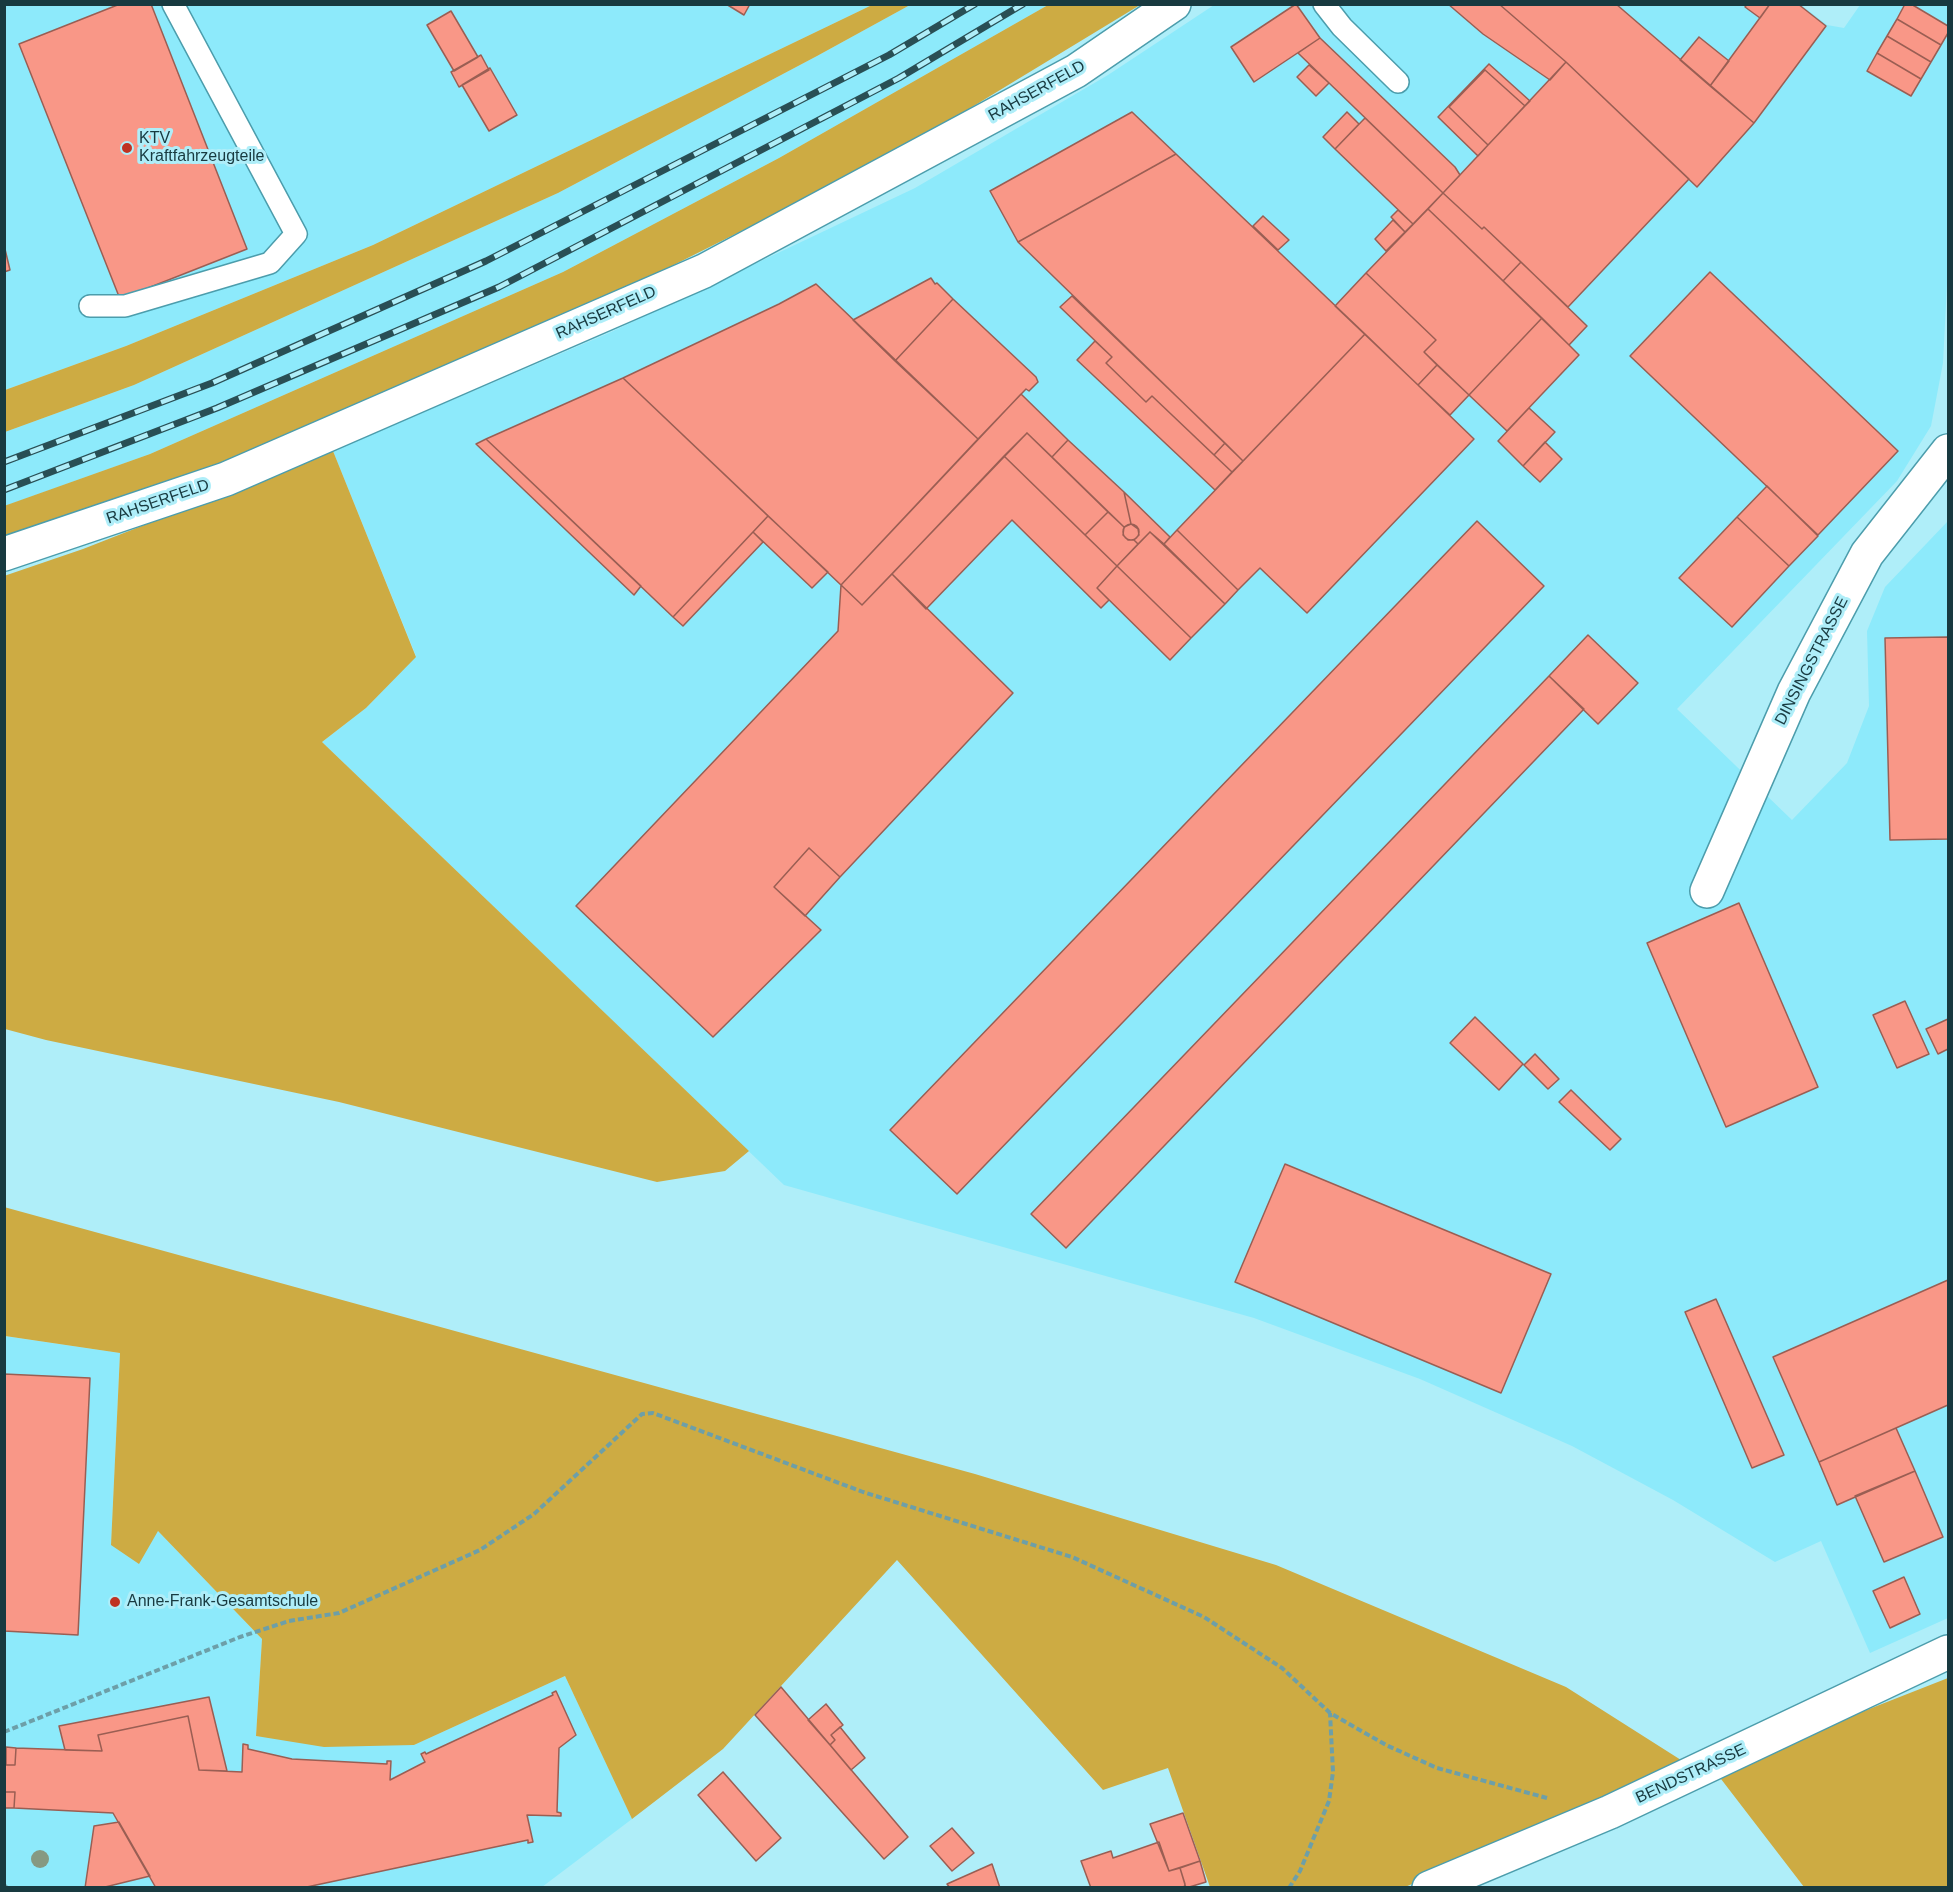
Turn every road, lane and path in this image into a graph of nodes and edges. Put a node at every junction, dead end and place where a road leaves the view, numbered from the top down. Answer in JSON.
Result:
{"nodes":[{"id":1,"x":173,"y":4,"type":"edge"},
{"id":2,"x":1174,"y":4,"type":"edge"},
{"id":3,"x":1323,"y":4,"type":"edge"},
{"id":4,"x":1398,"y":82,"type":"dead end"},
{"id":5,"x":90,"y":306,"type":"dead end"},
{"id":6,"x":1948,"y":451,"type":"edge"},
{"id":7,"x":4,"y":554,"type":"edge"},
{"id":8,"x":1707,"y":891,"type":"dead end"},
{"id":9,"x":1948,"y":1652,"type":"edge"},
{"id":10,"x":1330,"y":1713,"type":"junction"},
{"id":11,"x":4,"y":1724,"type":"edge"},
{"id":12,"x":11,"y":1729,"type":"junction"},
{"id":13,"x":4,"y":1732,"type":"edge"},
{"id":14,"x":1554,"y":1799,"type":"dead end"},
{"id":15,"x":1289,"y":1887,"type":"edge"},
{"id":16,"x":1429,"y":1887,"type":"edge"}],
"edges":[{"from":1,"to":5,"type":"lane"},
{"from":2,"to":7,"type":"street","name":"RAHSERFELD"},
{"from":3,"to":4,"type":"lane"},
{"from":6,"to":8,"type":"street","name":"DINSINGSTRASSE"},
{"from":9,"to":16,"type":"street","name":"BENDSTRASSE"},
{"from":10,"to":12,"type":"path"},
{"from":10,"to":14,"type":"path"},
{"from":10,"to":15,"type":"path"},
{"from":11,"to":12,"type":"path"},
{"from":12,"to":13,"type":"path"}]}
